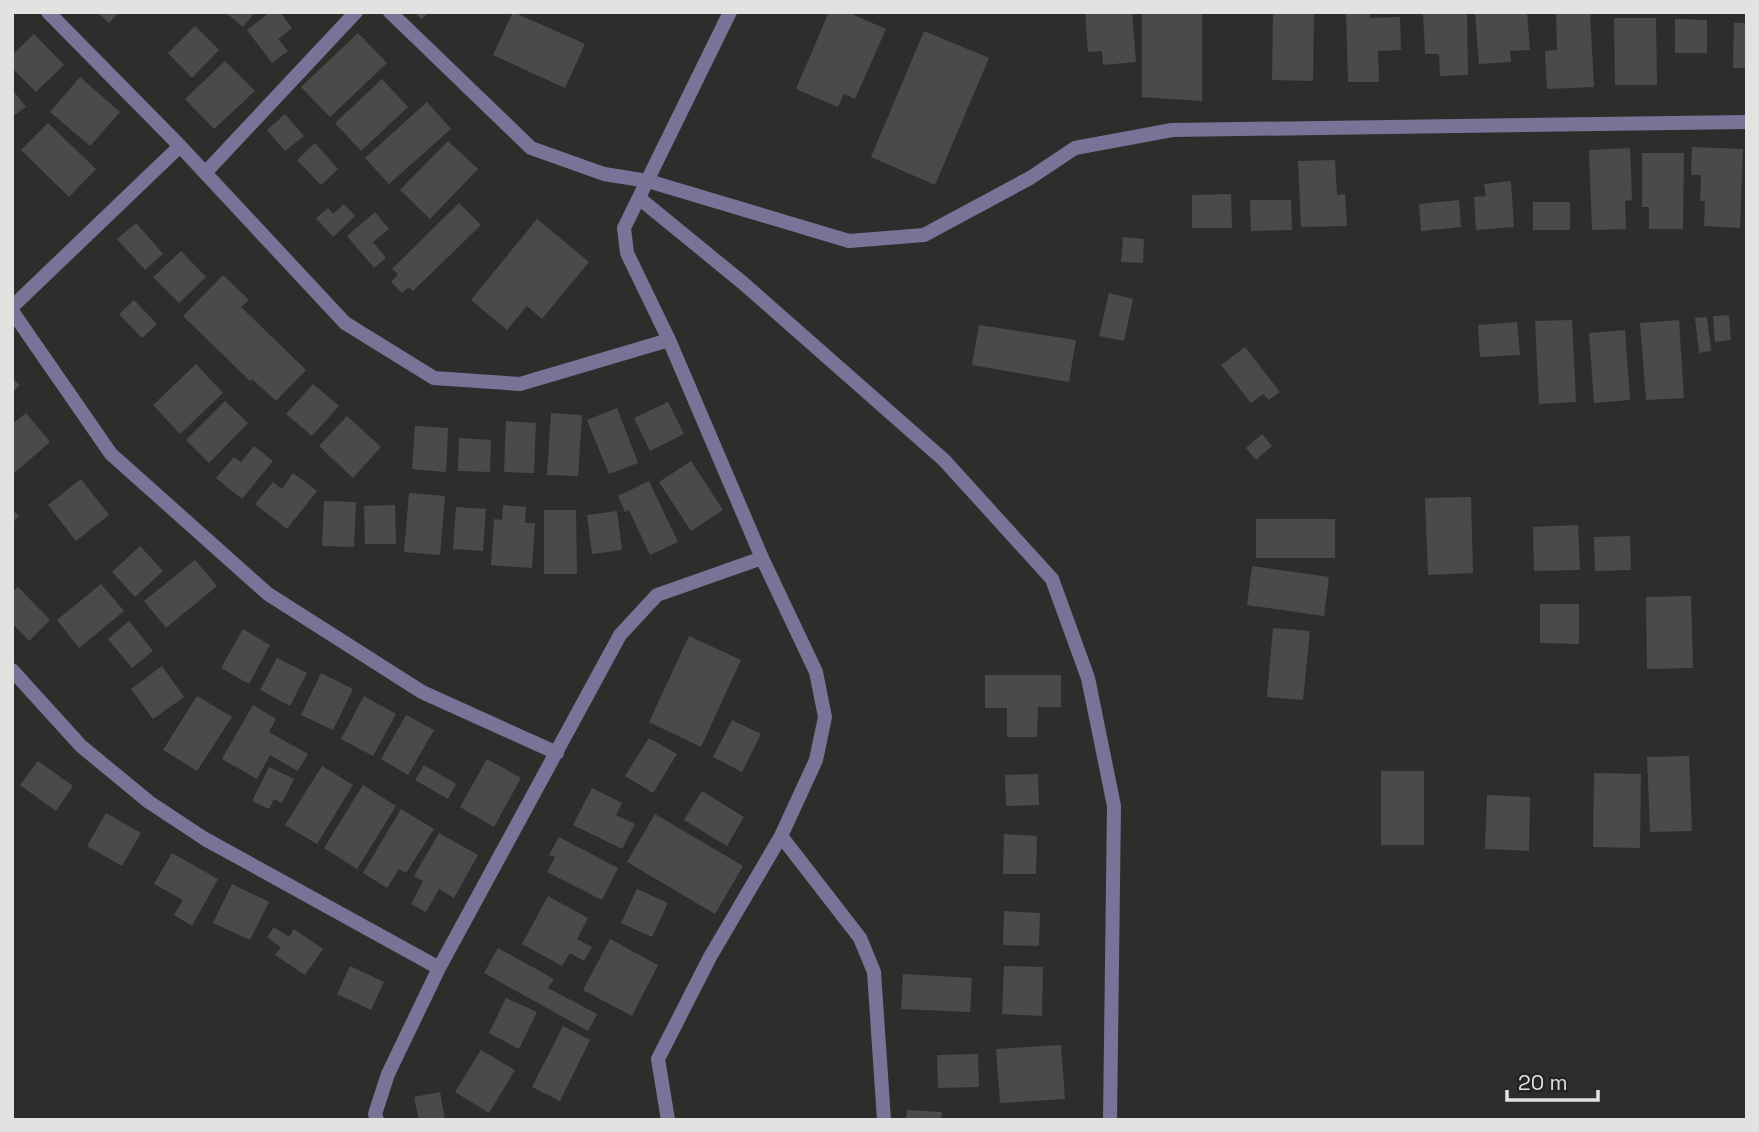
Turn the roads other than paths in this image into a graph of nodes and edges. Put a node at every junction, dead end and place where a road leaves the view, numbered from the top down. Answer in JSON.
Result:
{"nodes":[{"id":1,"x":48,"y":12,"type":"edge"},
{"id":2,"x":356,"y":12,"type":"edge"},
{"id":3,"x":390,"y":12,"type":"edge"},
{"id":4,"x":730,"y":12,"type":"edge"},
{"id":5,"x":1747,"y":122,"type":"edge"},
{"id":6,"x":180,"y":146,"type":"junction"},
{"id":7,"x":205,"y":173,"type":"junction"},
{"id":8,"x":648,"y":181,"type":"junction"},
{"id":9,"x":639,"y":198,"type":"junction"},
{"id":10,"x":12,"y":309,"type":"edge"},
{"id":11,"x":669,"y":340,"type":"junction"},
{"id":12,"x":762,"y":558,"type":"junction"},
{"id":13,"x":12,"y":670,"type":"edge"},
{"id":14,"x":557,"y":753,"type":"junction"},
{"id":15,"x":781,"y":836,"type":"junction"},
{"id":16,"x":439,"y":968,"type":"junction"},
{"id":17,"x":377,"y":1120,"type":"edge"},
{"id":18,"x":668,"y":1120,"type":"edge"},
{"id":19,"x":884,"y":1120,"type":"edge"},
{"id":20,"x":1110,"y":1120,"type":"edge"}],
"edges":[{"from":1,"to":6,"type":"street"},
{"from":2,"to":7,"type":"street"},
{"from":3,"to":8,"type":"street"},
{"from":4,"to":8,"type":"street"},
{"from":5,"to":8,"type":"street"},
{"from":6,"to":7,"type":"street"},
{"from":6,"to":10,"type":"street"},
{"from":7,"to":11,"type":"street"},
{"from":8,"to":9,"type":"street"},
{"from":9,"to":11,"type":"street"},
{"from":9,"to":20,"type":"street"},
{"from":10,"to":14,"type":"street"},
{"from":11,"to":12,"type":"street"},
{"from":12,"to":14,"type":"street"},
{"from":12,"to":15,"type":"street"},
{"from":13,"to":16,"type":"street"},
{"from":14,"to":16,"type":"street"},
{"from":15,"to":18,"type":"street"},
{"from":15,"to":19,"type":"street"},
{"from":16,"to":17,"type":"street"}]}
